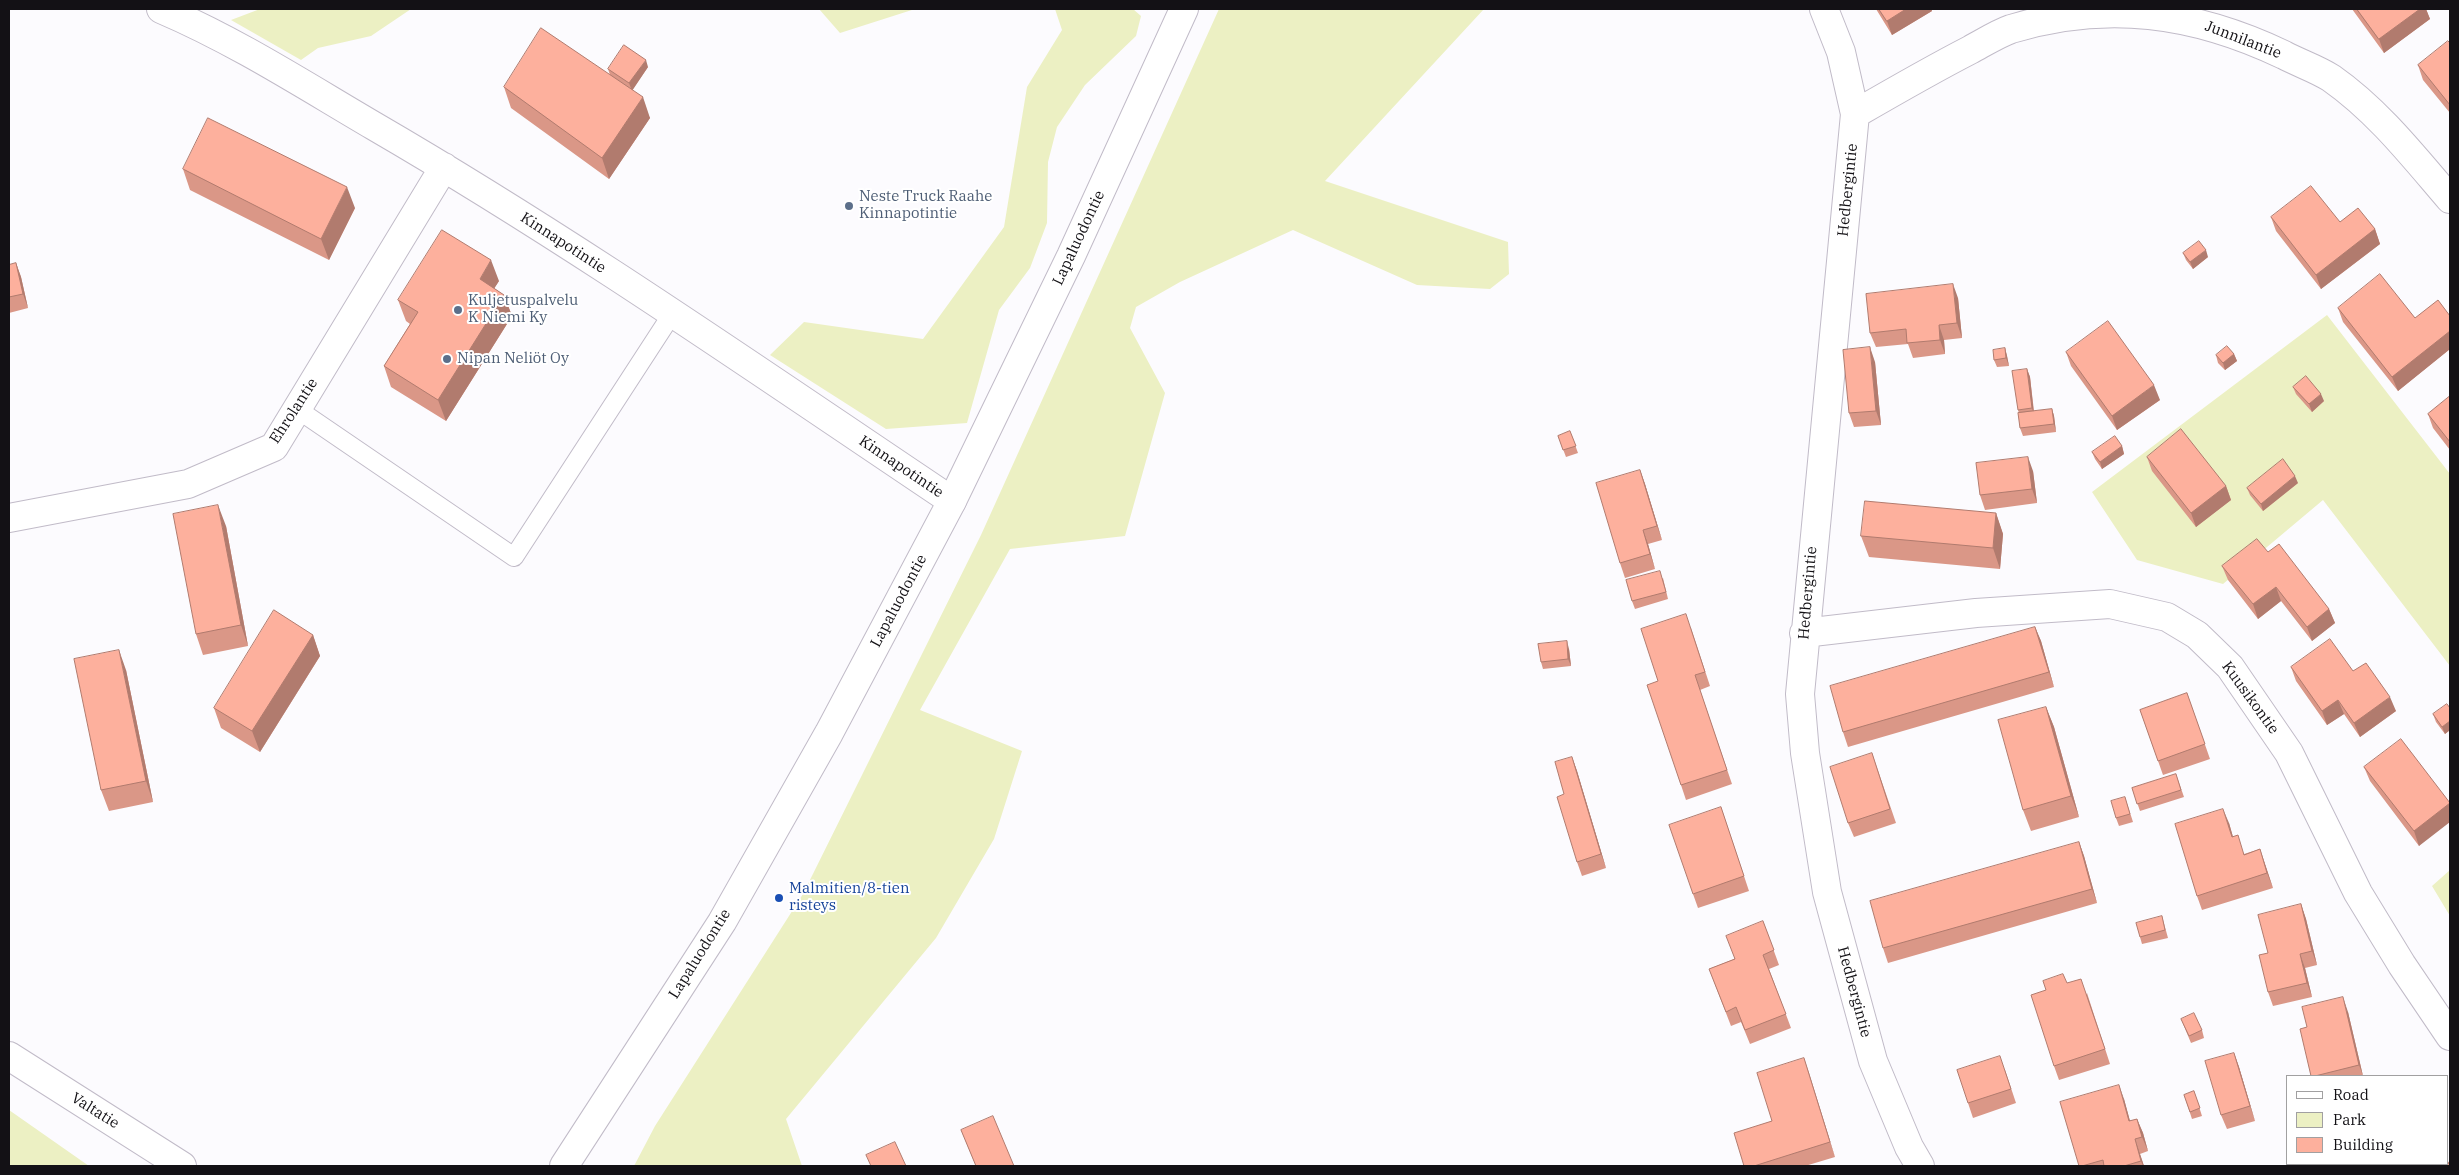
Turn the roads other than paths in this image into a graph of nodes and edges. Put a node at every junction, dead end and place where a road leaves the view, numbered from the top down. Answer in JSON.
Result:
{"nodes":[{"id":1,"x":161,"y":9,"type":"edge"},
{"id":2,"x":1184,"y":9,"type":"edge"},
{"id":3,"x":1824,"y":9,"type":"edge"},
{"id":4,"x":1855,"y":114,"type":"junction"},
{"id":5,"x":444,"y":167,"type":"junction"},
{"id":6,"x":2450,"y":199,"type":"edge"},
{"id":7,"x":672,"y":314,"type":"junction"},
{"id":8,"x":297,"y":409,"type":"junction"},
{"id":9,"x":952,"y":501,"type":"junction"},
{"id":10,"x":9,"y":518,"type":"edge"},
{"id":11,"x":1804,"y":633,"type":"junction"},
{"id":12,"x":2450,"y":1036,"type":"edge"},
{"id":13,"x":9,"y":1056,"type":"edge"},
{"id":14,"x":182,"y":1166,"type":"edge"},
{"id":15,"x":564,"y":1166,"type":"edge"},
{"id":16,"x":1920,"y":1166,"type":"edge"}],
"edges":[{"from":1,"to":5,"type":"main road","name":"Kinnapotintie"},
{"from":2,"to":9,"type":"main road","name":"Lapaluodontie"},
{"from":3,"to":4,"type":"main road","name":"Hedbergintie"},
{"from":4,"to":6,"type":"main road","name":"Junnilantie"},
{"from":4,"to":11,"type":"main road","name":"Hedbergintie"},
{"from":5,"to":7,"type":"main road","name":"Kinnapotintie"},
{"from":5,"to":8,"type":"main road","name":"Ehrolantie"},
{"from":7,"to":8,"type":"lane"},
{"from":7,"to":9,"type":"main road","name":"Kinnapotintie"},
{"from":8,"to":10,"type":"main road","name":"Ehrolantie"},
{"from":9,"to":15,"type":"main road","name":"Lapaluodontie"},
{"from":11,"to":12,"type":"main road","name":"Kuusikontie"},
{"from":11,"to":16,"type":"main road","name":"Hedbergintie"},
{"from":13,"to":14,"type":"main road","name":"Valtatie"}]}
